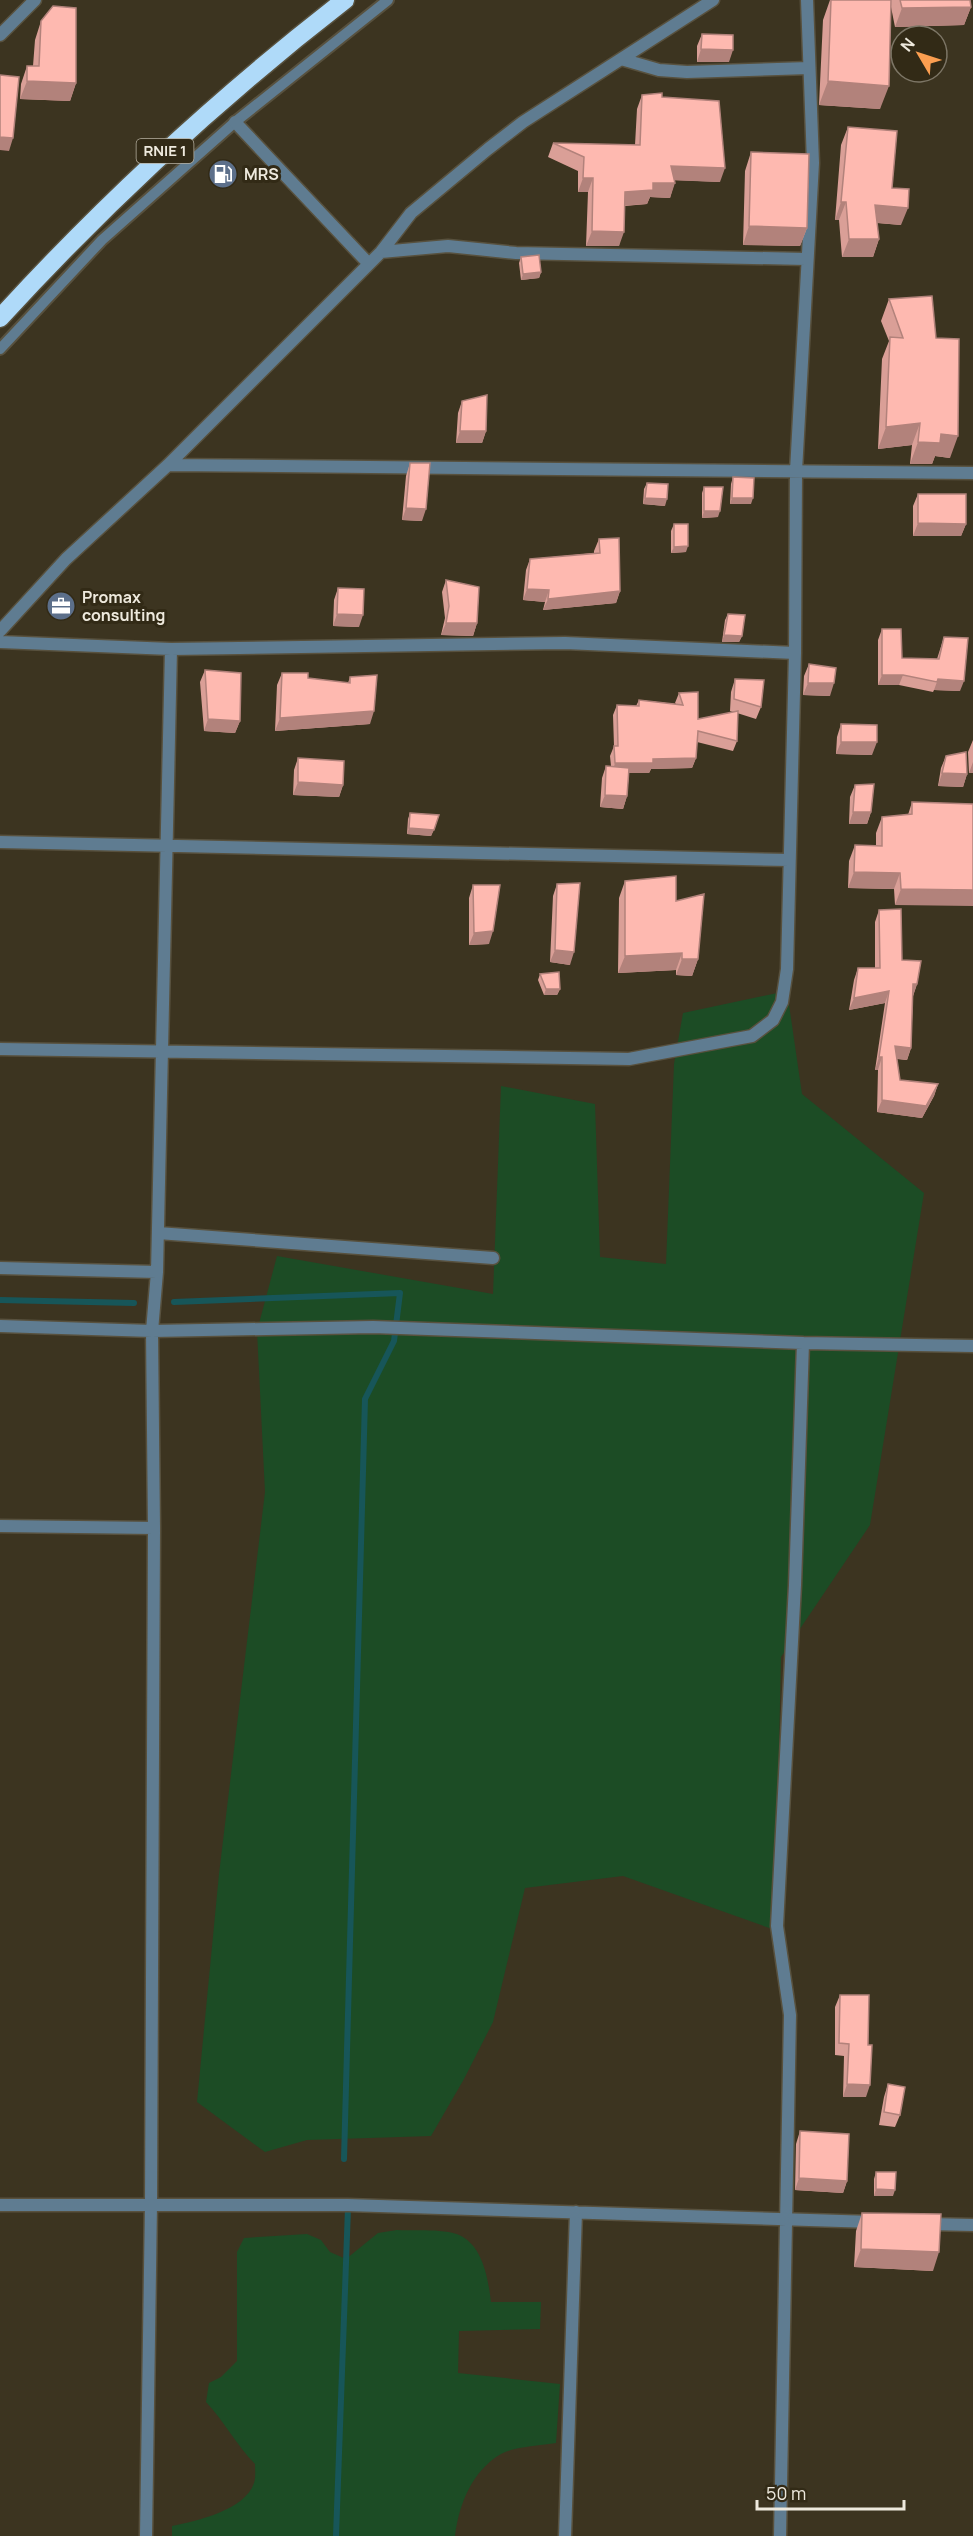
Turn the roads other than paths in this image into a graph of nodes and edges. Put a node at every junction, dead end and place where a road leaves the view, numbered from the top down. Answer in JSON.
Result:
{"nodes":[{"id":1,"x":35,"y":0,"type":"edge"},
{"id":2,"x":345,"y":0,"type":"edge"},
{"id":3,"x":388,"y":0,"type":"edge"},
{"id":4,"x":713,"y":0,"type":"edge"},
{"id":5,"x":807,"y":0,"type":"edge"},
{"id":6,"x":0,"y":35,"type":"edge"},
{"id":7,"x":621,"y":59,"type":"junction"},
{"id":8,"x":808,"y":68,"type":"junction"},
{"id":9,"x":235,"y":122,"type":"junction"},
{"id":10,"x":381,"y":252,"type":"junction"},
{"id":11,"x":806,"y":259,"type":"junction"},
{"id":12,"x":368,"y":263,"type":"junction"},
{"id":13,"x":0,"y":318,"type":"edge"},
{"id":14,"x":0,"y":349,"type":"edge"},
{"id":15,"x":168,"y":465,"type":"junction"},
{"id":16,"x":796,"y":471,"type":"junction"},
{"id":17,"x":973,"y":473,"type":"edge"},
{"id":18,"x":0,"y":631,"type":"edge"},
{"id":19,"x":0,"y":642,"type":"edge"},
{"id":20,"x":171,"y":649,"type":"junction"},
{"id":21,"x":795,"y":653,"type":"junction"},
{"id":22,"x":0,"y":842,"type":"edge"},
{"id":23,"x":167,"y":846,"type":"junction"},
{"id":24,"x":789,"y":860,"type":"junction"},
{"id":25,"x":0,"y":1049,"type":"edge"},
{"id":26,"x":162,"y":1054,"type":"junction"},
{"id":27,"x":158,"y":1233,"type":"junction"},
{"id":28,"x":493,"y":1257,"type":"dead end"},
{"id":29,"x":0,"y":1268,"type":"edge"},
{"id":30,"x":157,"y":1272,"type":"junction"},
{"id":31,"x":0,"y":1326,"type":"edge"},
{"id":32,"x":152,"y":1331,"type":"junction"},
{"id":33,"x":803,"y":1343,"type":"junction"},
{"id":34,"x":973,"y":1346,"type":"edge"},
{"id":35,"x":0,"y":1526,"type":"edge"},
{"id":36,"x":154,"y":1528,"type":"junction"},
{"id":37,"x":152,"y":2204,"type":"junction"},
{"id":38,"x":0,"y":2205,"type":"edge"},
{"id":39,"x":576,"y":2212,"type":"junction"},
{"id":40,"x":785,"y":2219,"type":"junction"},
{"id":41,"x":887,"y":2223,"type":"edge"},
{"id":42,"x":908,"y":2223,"type":"edge"},
{"id":43,"x":973,"y":2225,"type":"edge"},
{"id":44,"x":146,"y":2536,"type":"edge"},
{"id":45,"x":565,"y":2536,"type":"edge"},
{"id":46,"x":780,"y":2536,"type":"edge"}],
"edges":[{"from":1,"to":6,"type":"street"},
{"from":2,"to":13,"type":"highway","number":"RNIE 1"},
{"from":3,"to":9,"type":"lane"},
{"from":4,"to":7,"type":"street"},
{"from":5,"to":8,"type":"street"},
{"from":7,"to":8,"type":"street"},
{"from":7,"to":10,"type":"street"},
{"from":8,"to":11,"type":"street"},
{"from":9,"to":12,"type":"street"},
{"from":9,"to":14,"type":"lane"},
{"from":10,"to":11,"type":"street"},
{"from":10,"to":12,"type":"street"},
{"from":11,"to":16,"type":"street"},
{"from":12,"to":15,"type":"street"},
{"from":15,"to":16,"type":"street"},
{"from":15,"to":18,"type":"street"},
{"from":16,"to":17,"type":"street"},
{"from":16,"to":21,"type":"street"},
{"from":19,"to":20,"type":"street"},
{"from":20,"to":21,"type":"street"},
{"from":20,"to":23,"type":"street"},
{"from":21,"to":24,"type":"street"},
{"from":22,"to":23,"type":"street"},
{"from":23,"to":24,"type":"street"},
{"from":23,"to":26,"type":"street"},
{"from":24,"to":26,"type":"street"},
{"from":25,"to":26,"type":"street"},
{"from":26,"to":27,"type":"street"},
{"from":27,"to":28,"type":"street"},
{"from":27,"to":30,"type":"street"},
{"from":29,"to":30,"type":"street"},
{"from":30,"to":32,"type":"street"},
{"from":31,"to":32,"type":"street"},
{"from":32,"to":33,"type":"street"},
{"from":32,"to":36,"type":"street"},
{"from":33,"to":34,"type":"street"},
{"from":33,"to":40,"type":"street"},
{"from":35,"to":36,"type":"street"},
{"from":36,"to":37,"type":"street"},
{"from":37,"to":38,"type":"street"},
{"from":37,"to":39,"type":"street"},
{"from":37,"to":44,"type":"street"},
{"from":39,"to":40,"type":"street"},
{"from":39,"to":45,"type":"street"},
{"from":40,"to":41,"type":"street"},
{"from":40,"to":46,"type":"street"},
{"from":42,"to":43,"type":"street"}]}
